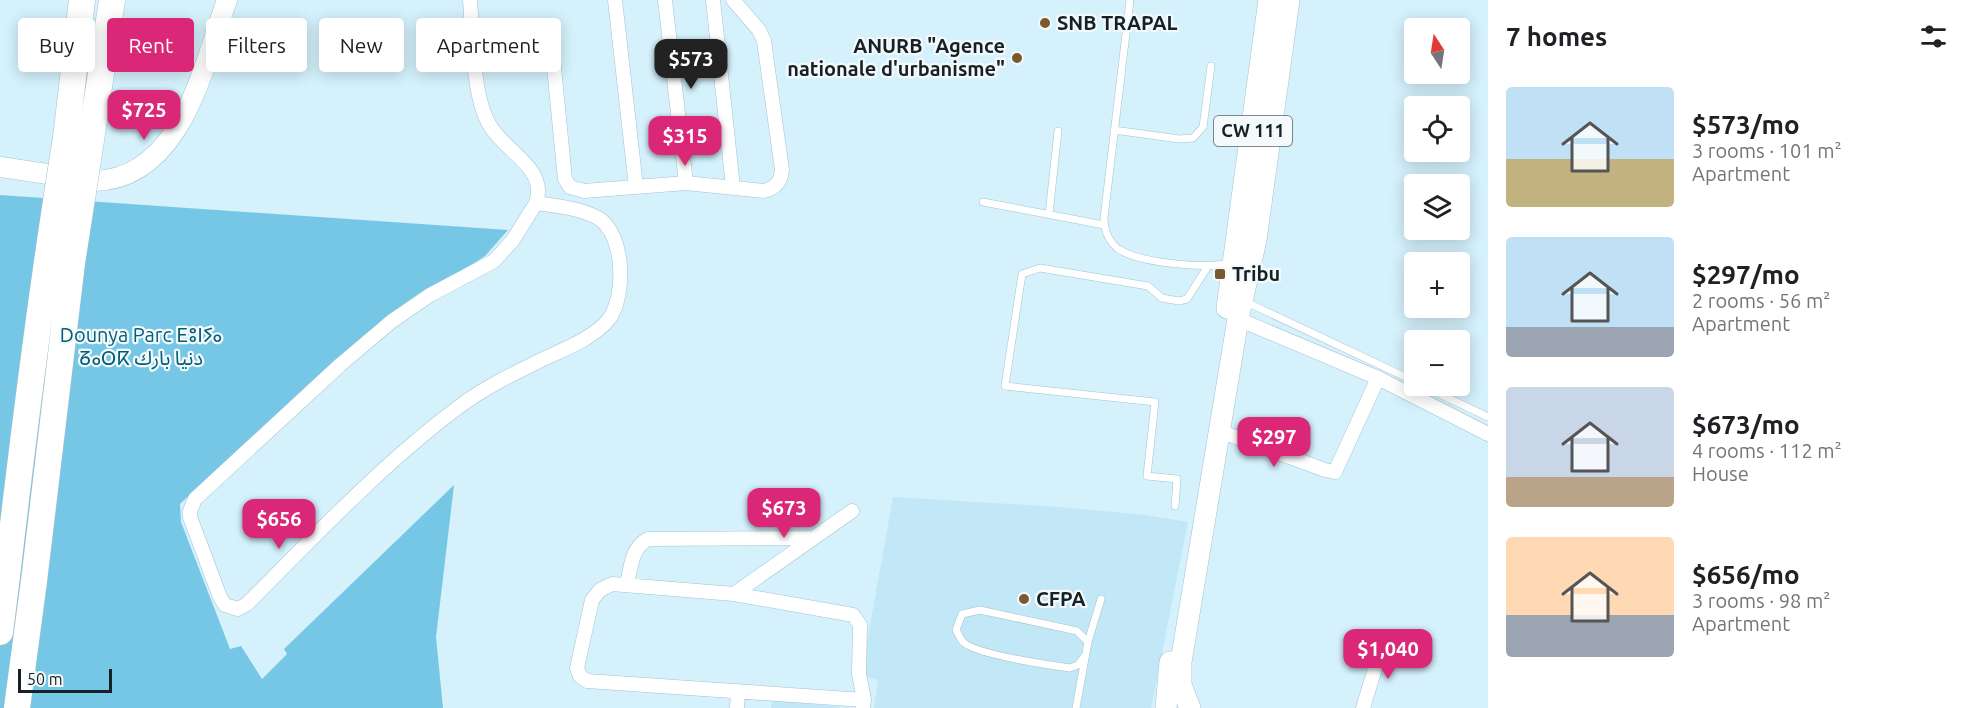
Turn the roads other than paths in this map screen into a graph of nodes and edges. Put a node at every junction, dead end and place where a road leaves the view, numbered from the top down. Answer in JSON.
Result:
{"nodes":[{"id":1,"x":82,"y":0,"type":"edge"},
{"id":2,"x":112,"y":0,"type":"edge"},
{"id":3,"x":470,"y":0,"type":"edge"},
{"id":4,"x":615,"y":0,"type":"edge"},
{"id":5,"x":665,"y":0,"type":"edge"},
{"id":6,"x":713,"y":0,"type":"edge"},
{"id":7,"x":733,"y":0,"type":"edge"},
{"id":8,"x":1130,"y":0,"type":"edge"},
{"id":9,"x":1269,"y":0,"type":"edge"},
{"id":10,"x":1289,"y":0,"type":"edge"},
{"id":11,"x":224,"y":7,"type":"edge"},
{"id":12,"x":1210,"y":66,"type":"dead end"},
{"id":13,"x":555,"y":72,"type":"edge"},
{"id":14,"x":1114,"y":130,"type":"junction"},
{"id":15,"x":1058,"y":131,"type":"dead end"},
{"id":16,"x":0,"y":167,"type":"edge"},
{"id":17,"x":686,"y":183,"type":"junction"},
{"id":18,"x":636,"y":187,"type":"junction"},
{"id":19,"x":733,"y":188,"type":"junction"},
{"id":20,"x":983,"y":202,"type":"dead end"},
{"id":21,"x":537,"y":203,"type":"junction"},
{"id":22,"x":1049,"y":214,"type":"junction"},
{"id":23,"x":1104,"y":225,"type":"junction"},
{"id":24,"x":1234,"y":262,"type":"junction"},
{"id":25,"x":1208,"y":266,"type":"junction"},
{"id":26,"x":1240,"y":309,"type":"junction"},
{"id":27,"x":1404,"y":377,"type":"edge"},
{"id":28,"x":1378,"y":378,"type":"junction"},
{"id":29,"x":1444,"y":396,"type":"edge"},
{"id":30,"x":1488,"y":417,"type":"edge"},
{"id":31,"x":1219,"y":431,"type":"junction"},
{"id":32,"x":1488,"y":434,"type":"edge"},
{"id":33,"x":1175,"y":506,"type":"dead end"},
{"id":34,"x":852,"y":511,"type":"dead end"},
{"id":35,"x":812,"y":538,"type":"junction"},
{"id":36,"x":627,"y":584,"type":"junction"},
{"id":37,"x":734,"y":594,"type":"junction"},
{"id":38,"x":1101,"y":598,"type":"dead end"},
{"id":39,"x":0,"y":632,"type":"edge"},
{"id":40,"x":1088,"y":642,"type":"junction"},
{"id":41,"x":1383,"y":642,"type":"dead end"},
{"id":42,"x":1086,"y":654,"type":"junction"},
{"id":43,"x":738,"y":691,"type":"junction"},
{"id":44,"x":864,"y":704,"type":"edge"},
{"id":45,"x":17,"y":708,"type":"edge"},
{"id":46,"x":738,"y":708,"type":"edge"},
{"id":47,"x":1076,"y":708,"type":"edge"},
{"id":48,"x":1166,"y":708,"type":"edge"},
{"id":49,"x":1190,"y":708,"type":"edge"},
{"id":50,"x":1363,"y":708,"type":"edge"}],
"edges":[{"from":1,"to":39,"type":"highway","bridge":true},
{"from":2,"to":45,"type":"highway","bridge":true},
{"from":3,"to":21,"type":"street"},
{"from":4,"to":18,"type":"street"},
{"from":5,"to":17,"type":"street"},
{"from":6,"to":19,"type":"street"},
{"from":7,"to":19,"type":"street"},
{"from":8,"to":14,"type":"lane"},
{"from":9,"to":24,"type":"main road","number":"CW 111"},
{"from":10,"to":26,"type":"main road"},
{"from":11,"to":16,"type":"street"},
{"from":12,"to":14,"type":"lane"},
{"from":13,"to":18,"type":"street"},
{"from":14,"to":23,"type":"lane"},
{"from":15,"to":22,"type":"lane"},
{"from":17,"to":18,"type":"street"},
{"from":17,"to":19,"type":"street"},
{"from":20,"to":22,"type":"lane"},
{"from":21,"to":21,"type":"street"},
{"from":22,"to":23,"type":"lane"},
{"from":23,"to":25,"type":"lane"},
{"from":24,"to":25,"type":"lane"},
{"from":24,"to":48,"type":"main road","number":"CW 111"},
{"from":25,"to":33,"type":"lane"},
{"from":26,"to":27,"type":"lane"},
{"from":26,"to":28,"type":"street"},
{"from":26,"to":31,"type":"main road"},
{"from":28,"to":31,"type":"street"},
{"from":28,"to":32,"type":"street"},
{"from":29,"to":30,"type":"lane"},
{"from":31,"to":49,"type":"main road"},
{"from":34,"to":35,"type":"street"},
{"from":35,"to":36,"type":"street"},
{"from":35,"to":37,"type":"street"},
{"from":36,"to":37,"type":"street"},
{"from":36,"to":43,"type":"street"},
{"from":37,"to":44,"type":"street"},
{"from":38,"to":40,"type":"lane"},
{"from":40,"to":42,"type":"lane"},
{"from":40,"to":42,"type":"lane"},
{"from":41,"to":50,"type":"street"},
{"from":42,"to":47,"type":"lane"},
{"from":43,"to":44,"type":"street"},
{"from":43,"to":46,"type":"street"}]}
